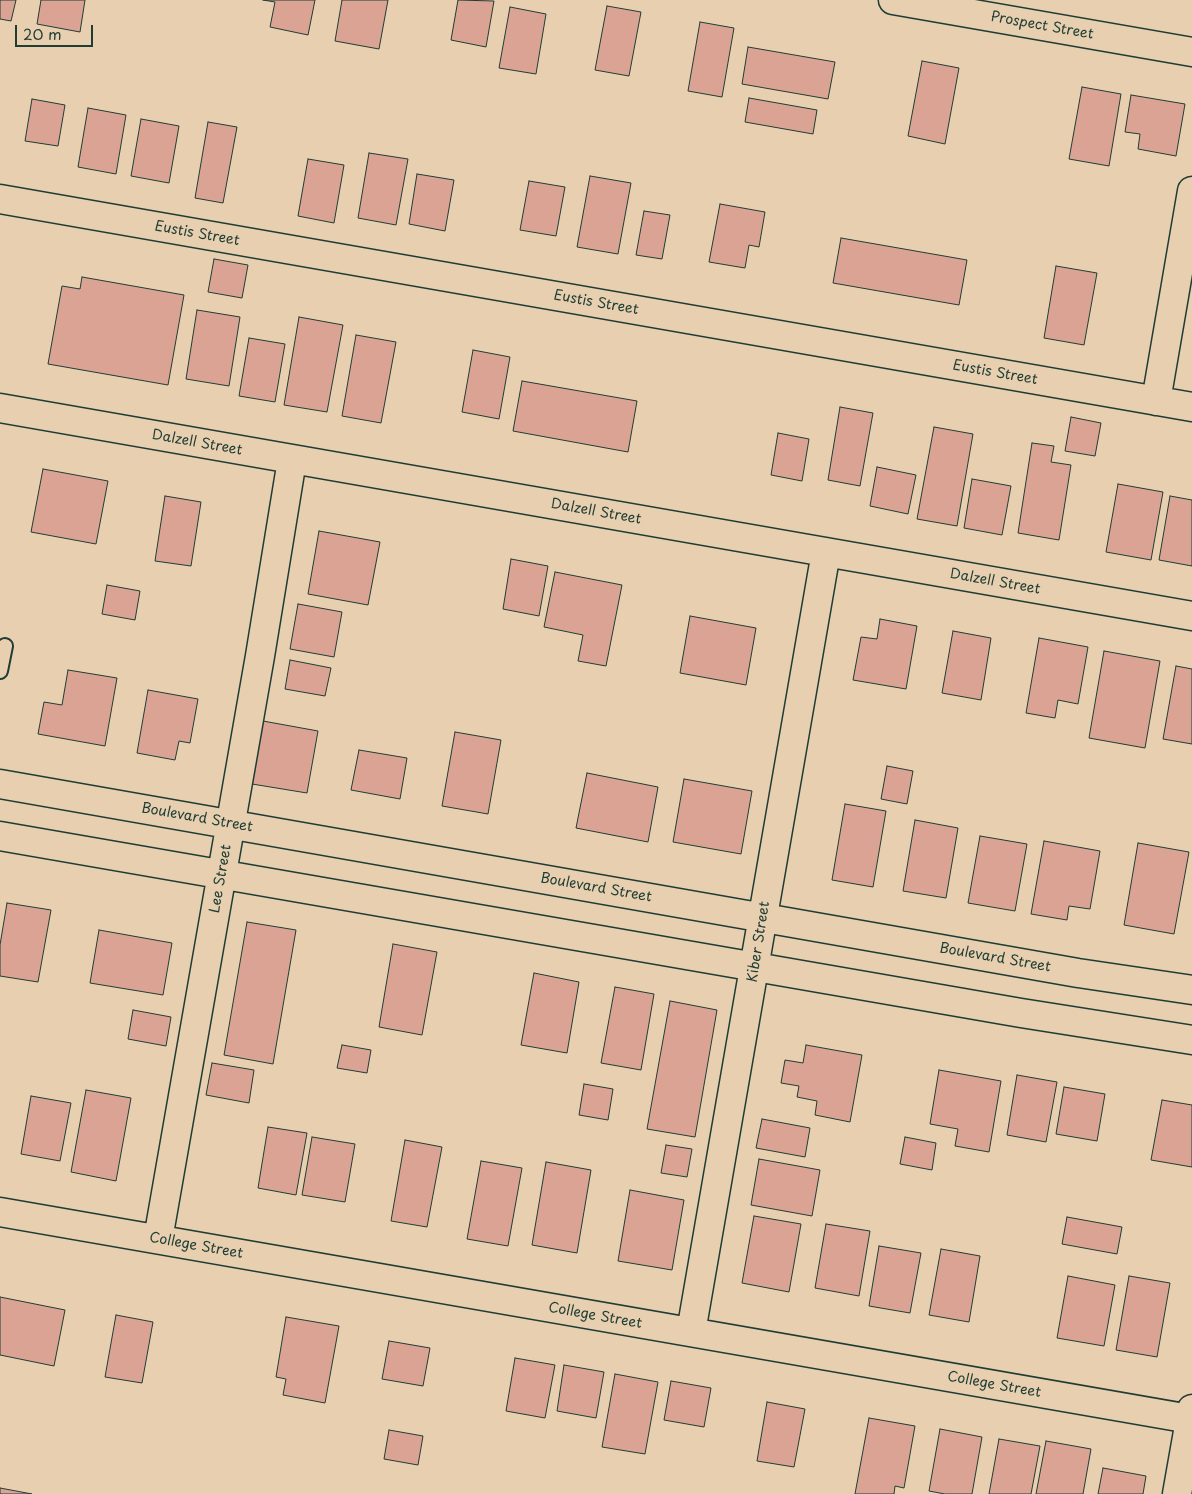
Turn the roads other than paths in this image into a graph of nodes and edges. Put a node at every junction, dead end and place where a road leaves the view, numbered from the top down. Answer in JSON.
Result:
{"nodes":[{"id":1,"x":893,"y":0,"type":"edge"},
{"id":2,"x":1192,"y":52,"type":"edge"},
{"id":3,"x":1192,"y":191,"type":"edge"},
{"id":4,"x":0,"y":199,"type":"edge"},
{"id":5,"x":1156,"y":401,"type":"junction"},
{"id":6,"x":0,"y":408,"type":"edge"},
{"id":7,"x":1192,"y":408,"type":"edge"},
{"id":8,"x":292,"y":460,"type":"junction"},
{"id":9,"x":826,"y":552,"type":"junction"},
{"id":10,"x":1192,"y":616,"type":"edge"},
{"id":11,"x":5,"y":646,"type":"dead end"},
{"id":12,"x":0,"y":671,"type":"edge"},
{"id":13,"x":0,"y":784,"type":"edge"},
{"id":14,"x":231,"y":824,"type":"junction"},
{"id":15,"x":0,"y":836,"type":"edge"},
{"id":16,"x":222,"y":874,"type":"junction"},
{"id":17,"x":762,"y":917,"type":"junction"},
{"id":18,"x":756,"y":966,"type":"junction"},
{"id":19,"x":1192,"y":990,"type":"edge"},
{"id":20,"x":1192,"y":1040,"type":"edge"},
{"id":21,"x":0,"y":1212,"type":"edge"},
{"id":22,"x":158,"y":1239,"type":"junction"},
{"id":23,"x":691,"y":1332,"type":"junction"},
{"id":24,"x":1191,"y":1414,"type":"edge"},
{"id":25,"x":1177,"y":1494,"type":"edge"}],
"edges":[{"from":1,"to":2,"type":"street","name":"Prospect Street"},
{"from":3,"to":5,"type":"street"},
{"from":4,"to":5,"type":"street","name":"Eustis Street"},
{"from":5,"to":7,"type":"street","name":"Eustis Street"},
{"from":6,"to":8,"type":"street","name":"Dalzell Street"},
{"from":8,"to":9,"type":"street","name":"Dalzell Street"},
{"from":8,"to":14,"type":"street","name":"Lee Street"},
{"from":9,"to":10,"type":"street","name":"Dalzell Street"},
{"from":9,"to":17,"type":"street","name":"Kiber Street"},
{"from":11,"to":12,"type":"lane"},
{"from":13,"to":14,"type":"street","name":"Boulevard Street"},
{"from":14,"to":16,"type":"street","name":"Lee Street"},
{"from":14,"to":17,"type":"street","name":"Boulevard Street"},
{"from":15,"to":16,"type":"street"},
{"from":16,"to":18,"type":"street"},
{"from":16,"to":22,"type":"street","name":"Lee Street"},
{"from":17,"to":18,"type":"street","name":"Kiber Street"},
{"from":17,"to":19,"type":"street","name":"Boulevard Street"},
{"from":18,"to":20,"type":"street"},
{"from":18,"to":23,"type":"street","name":"Kiber Street"},
{"from":21,"to":22,"type":"street","name":"College Street"},
{"from":22,"to":23,"type":"street","name":"College Street"},
{"from":23,"to":24,"type":"street","name":"College Street"},
{"from":24,"to":25,"type":"street"}]}
